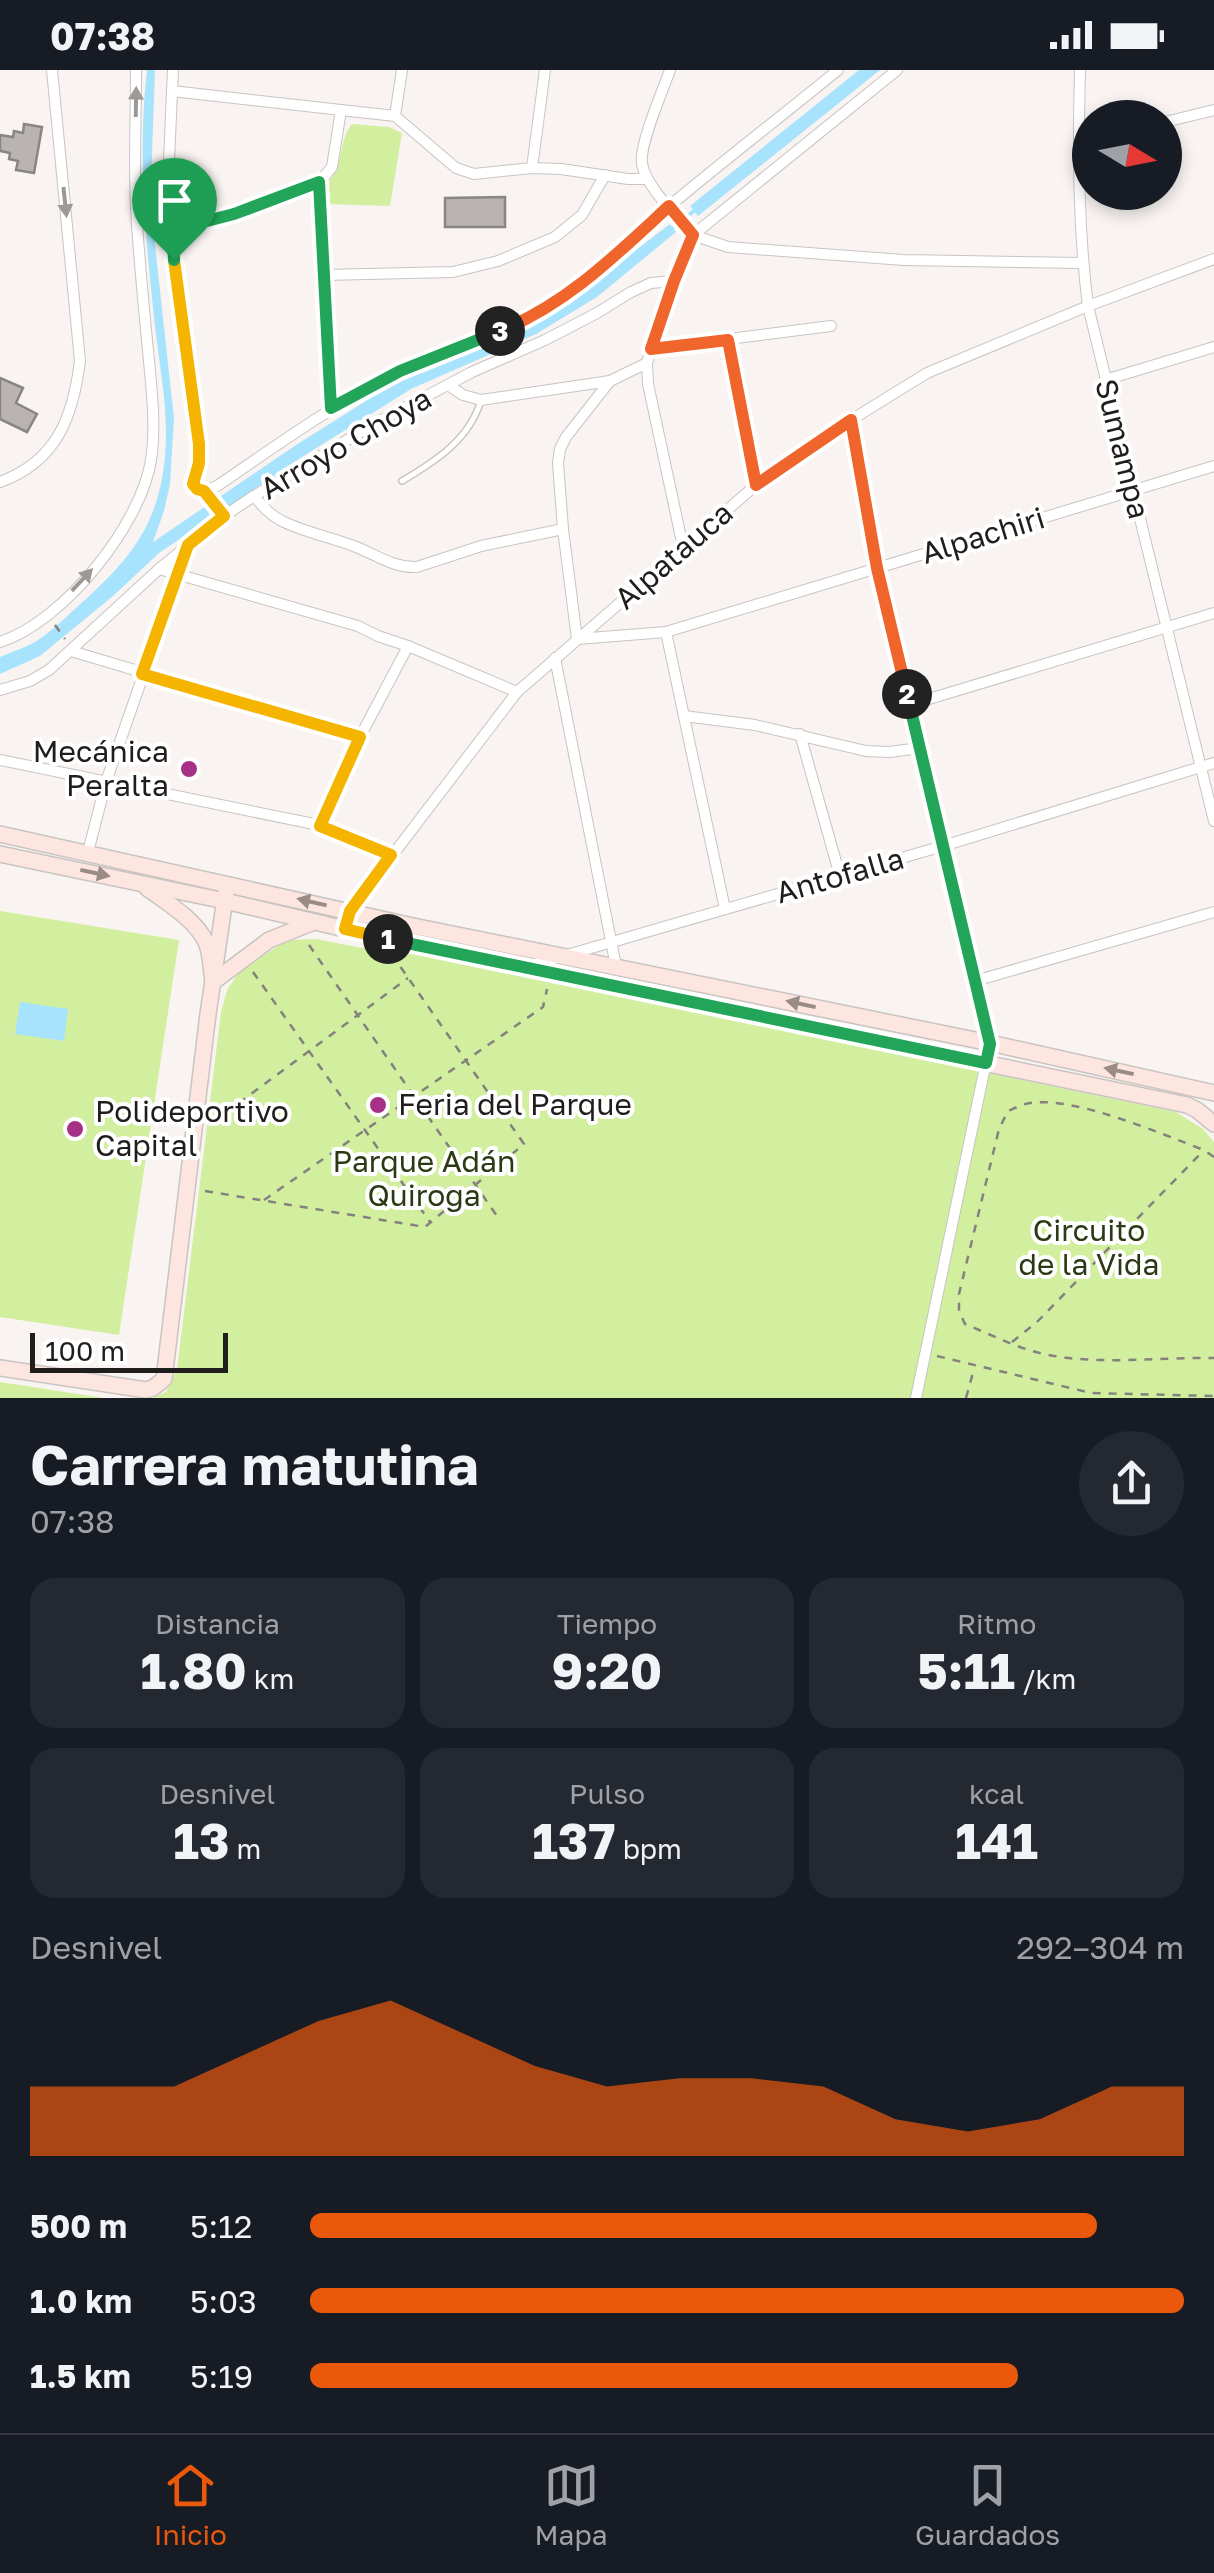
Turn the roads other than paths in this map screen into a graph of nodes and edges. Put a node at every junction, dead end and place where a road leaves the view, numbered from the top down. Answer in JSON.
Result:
{"nodes":[{"id":1,"x":52,"y":70,"type":"edge"},
{"id":2,"x":136,"y":70,"type":"edge"},
{"id":3,"x":172,"y":70,"type":"edge"},
{"id":4,"x":402,"y":70,"type":"edge"},
{"id":5,"x":545,"y":70,"type":"edge"},
{"id":6,"x":670,"y":70,"type":"edge"},
{"id":7,"x":838,"y":70,"type":"edge"},
{"id":8,"x":897,"y":70,"type":"edge"},
{"id":9,"x":1080,"y":70,"type":"edge"},
{"id":10,"x":172,"y":90,"type":"junction"},
{"id":11,"x":1082,"y":100,"type":"edge"},
{"id":12,"x":341,"y":110,"type":"junction"},
{"id":13,"x":1214,"y":110,"type":"edge"},
{"id":14,"x":394,"y":116,"type":"junction"},
{"id":15,"x":1182,"y":118,"type":"edge"},
{"id":16,"x":532,"y":168,"type":"junction"},
{"id":17,"x":604,"y":176,"type":"junction"},
{"id":18,"x":648,"y":179,"type":"junction"},
{"id":19,"x":319,"y":182,"type":"junction"},
{"id":20,"x":1083,"y":210,"type":"edge"},
{"id":21,"x":673,"y":211,"type":"junction"},
{"id":22,"x":172,"y":230,"type":"junction"},
{"id":23,"x":690,"y":231,"type":"junction"},
{"id":24,"x":1214,"y":259,"type":"edge"},
{"id":25,"x":1082,"y":264,"type":"junction"},
{"id":26,"x":324,"y":274,"type":"junction"},
{"id":27,"x":674,"y":281,"type":"junction"},
{"id":28,"x":1088,"y":306,"type":"junction"},
{"id":29,"x":830,"y":326,"type":"dead end"},
{"id":30,"x":728,"y":340,"type":"junction"},
{"id":31,"x":1214,"y":347,"type":"edge"},
{"id":32,"x":651,"y":349,"type":"junction"},
{"id":33,"x":647,"y":363,"type":"junction"},
{"id":34,"x":1104,"y":380,"type":"junction"},
{"id":35,"x":610,"y":382,"type":"junction"},
{"id":36,"x":448,"y":385,"type":"junction"},
{"id":37,"x":481,"y":400,"type":"junction"},
{"id":38,"x":331,"y":408,"type":"junction"},
{"id":39,"x":851,"y":420,"type":"junction"},
{"id":40,"x":1214,"y":466,"type":"edge"},
{"id":41,"x":402,"y":480,"type":"dead end"},
{"id":42,"x":0,"y":482,"type":"edge"},
{"id":43,"x":756,"y":485,"type":"junction"},
{"id":44,"x":1132,"y":490,"type":"junction"},
{"id":45,"x":254,"y":496,"type":"junction"},
{"id":46,"x":563,"y":529,"type":"junction"},
{"id":47,"x":188,"y":545,"type":"junction"},
{"id":48,"x":683,"y":547,"type":"junction"},
{"id":49,"x":877,"y":568,"type":"junction"},
{"id":50,"x":158,"y":569,"type":"junction"},
{"id":51,"x":177,"y":574,"type":"junction"},
{"id":52,"x":1214,"y":613,"type":"edge"},
{"id":53,"x":1166,"y":627,"type":"junction"},
{"id":54,"x":666,"y":632,"type":"junction"},
{"id":55,"x":577,"y":640,"type":"junction"},
{"id":56,"x":3,"y":641,"type":"edge"},
{"id":57,"x":69,"y":646,"type":"junction"},
{"id":58,"x":408,"y":646,"type":"junction"},
{"id":59,"x":556,"y":658,"type":"junction"},
{"id":60,"x":142,"y":674,"type":"junction"},
{"id":61,"x":0,"y":690,"type":"edge"},
{"id":62,"x":518,"y":692,"type":"junction"},
{"id":63,"x":909,"y":705,"type":"junction"},
{"id":64,"x":684,"y":716,"type":"junction"},
{"id":65,"x":800,"y":734,"type":"junction"},
{"id":66,"x":360,"y":737,"type":"junction"},
{"id":67,"x":920,"y":748,"type":"junction"},
{"id":68,"x":0,"y":760,"type":"edge"},
{"id":69,"x":1214,"y":763,"type":"edge"},
{"id":70,"x":1201,"y":767,"type":"junction"},
{"id":71,"x":106,"y":782,"type":"junction"},
{"id":72,"x":1214,"y":821,"type":"edge"},
{"id":73,"x":320,"y":826,"type":"junction"},
{"id":74,"x":0,"y":834,"type":"edge"},
{"id":75,"x":943,"y":846,"type":"junction"},
{"id":76,"x":88,"y":852,"type":"junction"},
{"id":77,"x":0,"y":854,"type":"edge"},
{"id":78,"x":391,"y":855,"type":"junction"},
{"id":79,"x":840,"y":876,"type":"junction"},
{"id":80,"x":140,"y":882,"type":"junction"},
{"id":81,"x":228,"y":883,"type":"junction"},
{"id":82,"x":224,"y":901,"type":"junction"},
{"id":83,"x":725,"y":909,"type":"junction"},
{"id":84,"x":350,"y":911,"type":"junction"},
{"id":85,"x":1214,"y":912,"type":"edge"},
{"id":86,"x":314,"y":922,"type":"junction"},
{"id":87,"x":345,"y":929,"type":"junction"},
{"id":88,"x":613,"y":942,"type":"junction"},
{"id":89,"x":564,"y":956,"type":"junction"},
{"id":90,"x":616,"y":966,"type":"junction"},
{"id":91,"x":523,"y":968,"type":"junction"},
{"id":92,"x":212,"y":982,"type":"junction"},
{"id":93,"x":975,"y":982,"type":"junction"},
{"id":94,"x":990,"y":1044,"type":"junction"},
{"id":95,"x":986,"y":1063,"type":"junction"},
{"id":96,"x":1214,"y":1093,"type":"edge"},
{"id":97,"x":1214,"y":1124,"type":"edge"},
{"id":98,"x":0,"y":1368,"type":"edge"},
{"id":99,"x":916,"y":1398,"type":"edge"}],
"edges":[{"from":1,"to":42,"type":"street","one_way":true},
{"from":56,"to":2,"type":"street","one_way":true},
{"from":3,"to":10,"type":"street"},
{"from":4,"to":14,"type":"street"},
{"from":5,"to":16,"type":"street"},
{"from":6,"to":18,"type":"street"},
{"from":7,"to":21,"type":"street"},
{"from":8,"to":23,"type":"street"},
{"from":9,"to":11,"type":"street","name":"Sumampa"},
{"from":10,"to":12,"type":"street"},
{"from":10,"to":22,"type":"street"},
{"from":12,"to":14,"type":"street"},
{"from":12,"to":19,"type":"street"},
{"from":13,"to":15,"type":"street"},
{"from":14,"to":16,"type":"street"},
{"from":16,"to":17,"type":"street"},
{"from":17,"to":18,"type":"street"},
{"from":17,"to":26,"type":"street"},
{"from":18,"to":21,"type":"street"},
{"from":19,"to":22,"type":"street"},
{"from":19,"to":26,"type":"street"},
{"from":20,"to":25,"type":"street","name":"Sumampa"},
{"from":21,"to":23,"type":"street"},
{"from":21,"to":38,"type":"street"},
{"from":22,"to":38,"type":"street"},
{"from":23,"to":25,"type":"street"},
{"from":23,"to":27,"type":"street"},
{"from":24,"to":28,"type":"street","name":"Alpatauca"},
{"from":25,"to":28,"type":"street","name":"Sumampa"},
{"from":26,"to":38,"type":"street"},
{"from":27,"to":32,"type":"street"},
{"from":27,"to":36,"type":"street","name":"Arroyo Choya"},
{"from":28,"to":34,"type":"street","name":"Sumampa"},
{"from":28,"to":39,"type":"street","name":"Alpatauca"},
{"from":29,"to":30,"type":"street"},
{"from":30,"to":32,"type":"street"},
{"from":30,"to":43,"type":"lane"},
{"from":31,"to":34,"type":"street"},
{"from":32,"to":33,"type":"street"},
{"from":33,"to":35,"type":"street"},
{"from":33,"to":48,"type":"street"},
{"from":34,"to":44,"type":"street","name":"Sumampa"},
{"from":35,"to":37,"type":"street"},
{"from":35,"to":46,"type":"street"},
{"from":36,"to":37,"type":"street"},
{"from":36,"to":45,"type":"street","name":"Arroyo Choya"},
{"from":37,"to":41,"type":"lane"},
{"from":39,"to":43,"type":"street","name":"Alpatauca"},
{"from":39,"to":49,"type":"street"},
{"from":40,"to":44,"type":"street","name":"Alpachiri"},
{"from":43,"to":48,"type":"street","name":"Alpatauca"},
{"from":44,"to":49,"type":"street","name":"Alpachiri"},
{"from":44,"to":53,"type":"street","name":"Sumampa"},
{"from":45,"to":46,"type":"street"},
{"from":45,"to":47,"type":"street","name":"Arroyo Choya"},
{"from":46,"to":55,"type":"street"},
{"from":47,"to":50,"type":"street","name":"Arroyo Choya"},
{"from":47,"to":51,"type":"street"},
{"from":48,"to":55,"type":"street","name":"Alpatauca"},
{"from":49,"to":54,"type":"street","name":"Alpachiri"},
{"from":49,"to":63,"type":"street"},
{"from":50,"to":51,"type":"street"},
{"from":50,"to":57,"type":"street","name":"Arroyo Choya"},
{"from":51,"to":58,"type":"street"},
{"from":51,"to":60,"type":"street"},
{"from":52,"to":53,"type":"street"},
{"from":53,"to":63,"type":"street"},
{"from":53,"to":70,"type":"street","name":"Sumampa"},
{"from":54,"to":55,"type":"street","name":"Alpachiri"},
{"from":54,"to":64,"type":"street"},
{"from":55,"to":59,"type":"street","name":"Alpatauca"},
{"from":57,"to":60,"type":"street"},
{"from":57,"to":61,"type":"street","name":"Arroyo Choya"},
{"from":58,"to":62,"type":"street"},
{"from":58,"to":66,"type":"street"},
{"from":59,"to":62,"type":"street","name":"Alpatauca"},
{"from":59,"to":88,"type":"street"},
{"from":60,"to":66,"type":"street"},
{"from":60,"to":71,"type":"street"},
{"from":62,"to":78,"type":"street","name":"Alpatauca"},
{"from":63,"to":67,"type":"street"},
{"from":64,"to":65,"type":"street"},
{"from":64,"to":83,"type":"street"},
{"from":65,"to":67,"type":"street"},
{"from":65,"to":79,"type":"street"},
{"from":66,"to":73,"type":"street"},
{"from":67,"to":75,"type":"street"},
{"from":68,"to":71,"type":"street"},
{"from":69,"to":70,"type":"street","name":"Antofalla"},
{"from":70,"to":72,"type":"street","name":"Sumampa"},
{"from":70,"to":75,"type":"street","name":"Antofalla"},
{"from":71,"to":73,"type":"street"},
{"from":71,"to":76,"type":"street"},
{"from":73,"to":78,"type":"street"},
{"from":74,"to":76,"type":"main road"},
{"from":75,"to":79,"type":"street","name":"Antofalla"},
{"from":75,"to":93,"type":"street"},
{"from":76,"to":81,"type":"main road"},
{"from":77,"to":80,"type":"main road","one_way":true},
{"from":78,"to":84,"type":"street","name":"Alpatauca"},
{"from":79,"to":83,"type":"street","name":"Antofalla"},
{"from":80,"to":82,"type":"main road"},
{"from":80,"to":92,"type":"main road"},
{"from":81,"to":82,"type":"main road"},
{"from":84,"to":81,"type":"main road","one_way":true},
{"from":82,"to":86,"type":"main road"},
{"from":82,"to":92,"type":"main road"},
{"from":83,"to":88,"type":"street","name":"Antofalla"},
{"from":84,"to":87,"type":"street","name":"Alpatauca"},
{"from":84,"to":89,"type":"main road"},
{"from":85,"to":93,"type":"street"},
{"from":86,"to":87,"type":"main road"},
{"from":86,"to":92,"type":"main road"},
{"from":87,"to":91,"type":"main road"},
{"from":88,"to":89,"type":"street","name":"Antofalla"},
{"from":88,"to":90,"type":"street"},
{"from":89,"to":90,"type":"main road"},
{"from":89,"to":91,"type":"street","name":"Antofalla"},
{"from":94,"to":90,"type":"main road","one_way":true},
{"from":91,"to":95,"type":"main road"},
{"from":92,"to":98,"type":"main road"},
{"from":93,"to":94,"type":"street"},
{"from":94,"to":95,"type":"street"},
{"from":96,"to":94,"type":"main road","one_way":true},
{"from":95,"to":97,"type":"main road"},
{"from":95,"to":99,"type":"street"}]}
